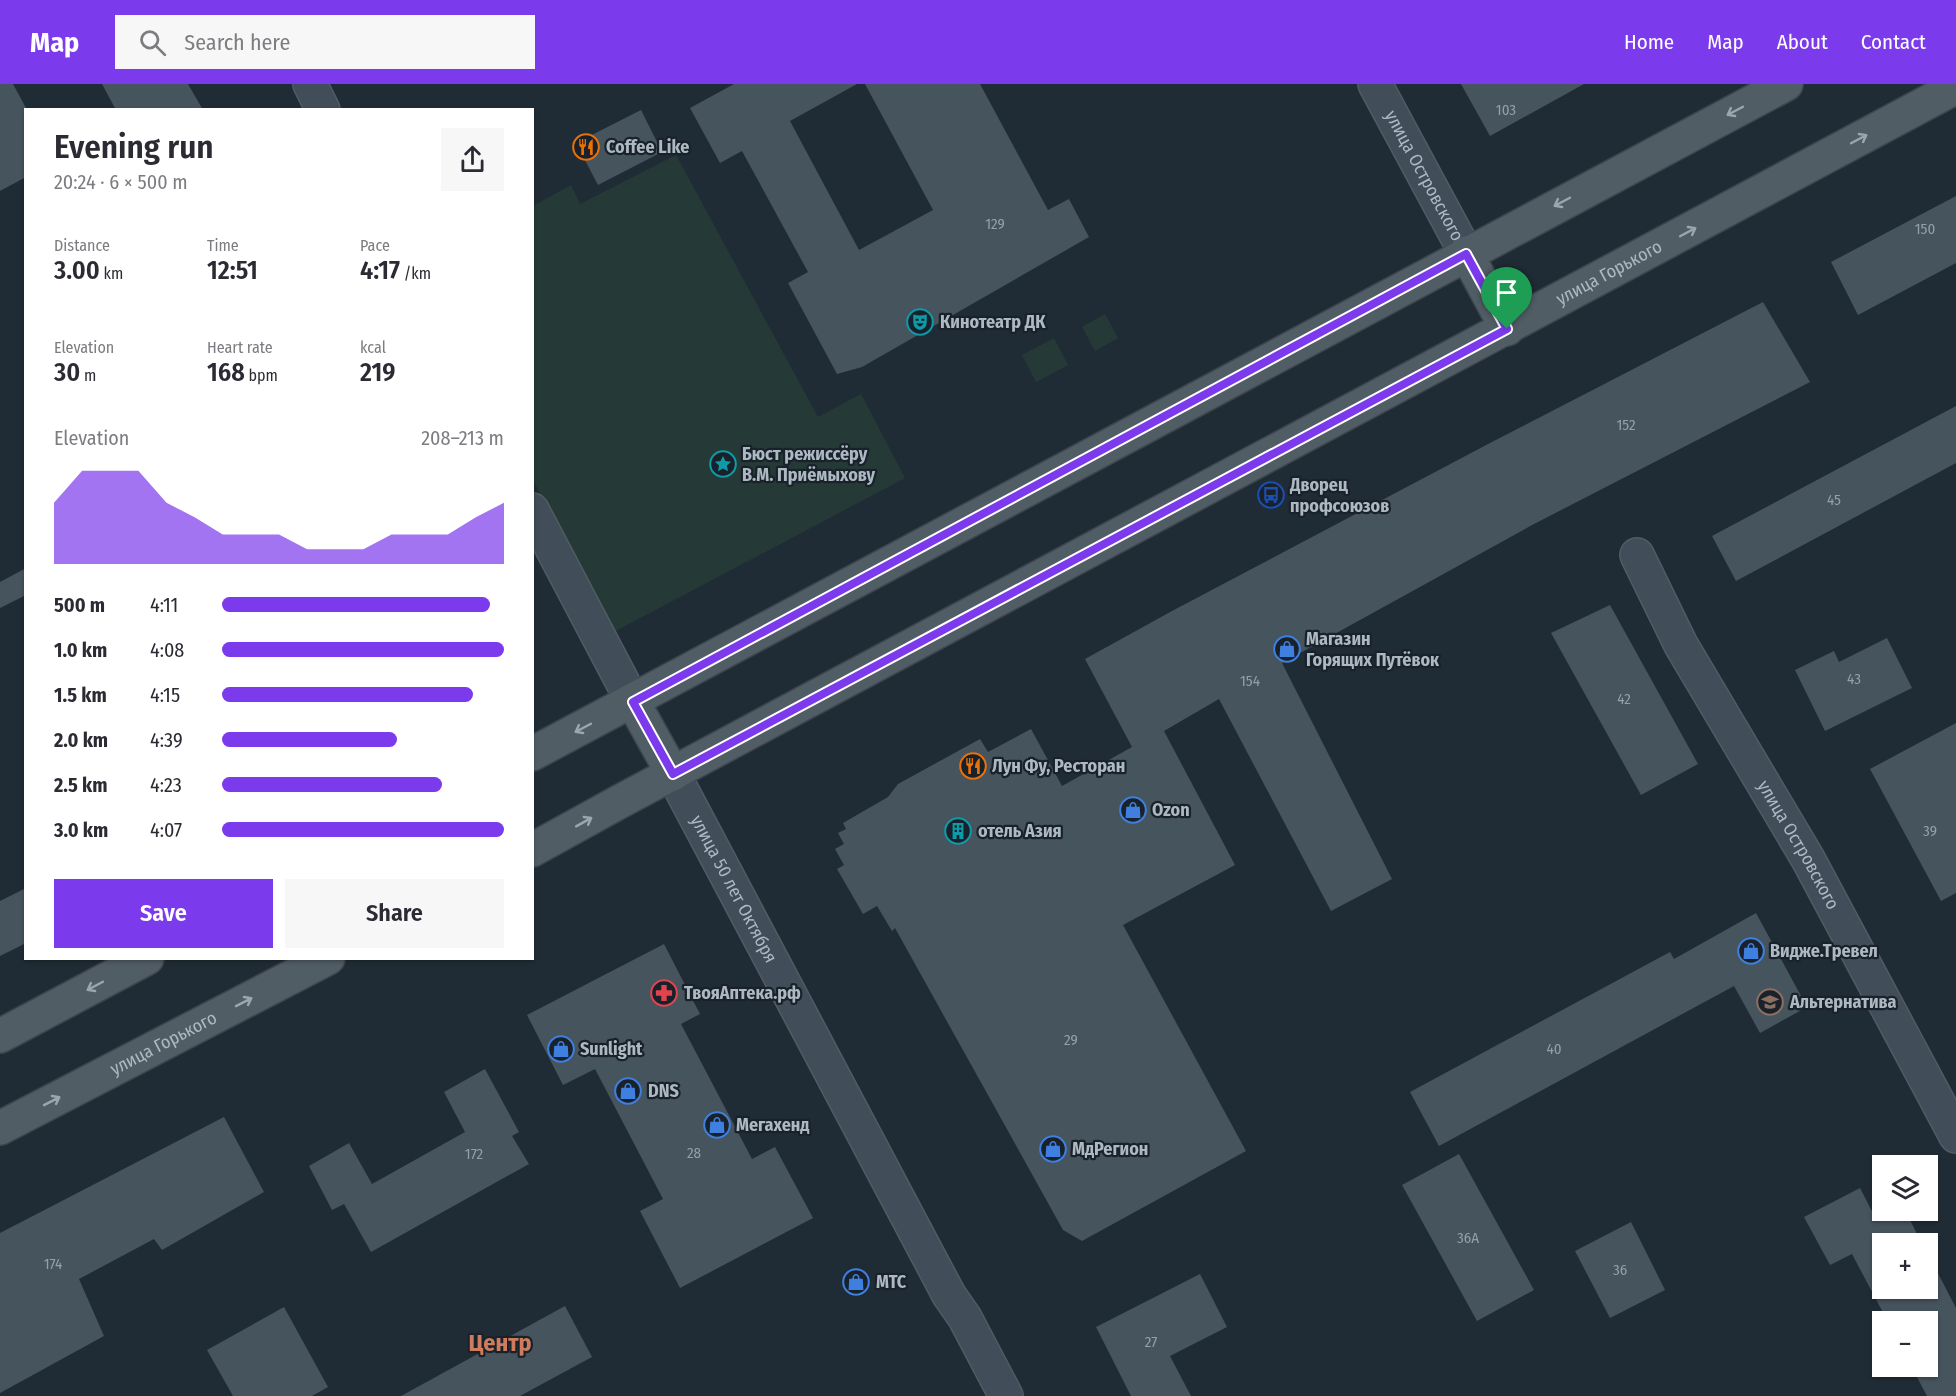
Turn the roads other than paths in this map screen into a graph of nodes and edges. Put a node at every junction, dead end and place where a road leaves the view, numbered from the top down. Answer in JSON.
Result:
{"nodes":[{"id":1,"x":310,"y":84,"type":"edge"},
{"id":2,"x":1375,"y":84,"type":"edge"},
{"id":3,"x":1786,"y":84,"type":"edge"},
{"id":4,"x":1956,"y":87,"type":"edge"},
{"id":5,"x":322,"y":108,"type":"edge"},
{"id":6,"x":1466,"y":254,"type":"junction"},
{"id":7,"x":1507,"y":329,"type":"junction"},
{"id":8,"x":534,"y":514,"type":"edge"},
{"id":9,"x":1637,"y":555,"type":"dead end"},
{"id":10,"x":633,"y":702,"type":"junction"},
{"id":11,"x":534,"y":753,"type":"edge"},
{"id":12,"x":673,"y":774,"type":"junction"},
{"id":13,"x":534,"y":849,"type":"edge"},
{"id":14,"x":143,"y":960,"type":"edge"},
{"id":15,"x":324,"y":960,"type":"edge"},
{"id":16,"x":0,"y":1036,"type":"edge"},
{"id":17,"x":0,"y":1128,"type":"edge"},
{"id":18,"x":1956,"y":1136,"type":"edge"},
{"id":19,"x":1006,"y":1396,"type":"edge"}],
"edges":[{"from":1,"to":5,"type":"main road"},
{"from":2,"to":6,"type":"main road","name":"улица Островского"},
{"from":3,"to":6,"type":"main road","one_way":true},
{"from":7,"to":4,"type":"main road","name":"улица Горького","one_way":true},
{"from":6,"to":7,"type":"main road","name":"улица Островского"},
{"from":6,"to":10,"type":"main road"},
{"from":7,"to":12,"type":"main road","name":"улица Горького"},
{"from":8,"to":10,"type":"main road","name":"улица 50 лет Октября"},
{"from":9,"to":18,"type":"main road","name":"улица Островского"},
{"from":10,"to":11,"type":"main road","one_way":true},
{"from":10,"to":12,"type":"main road","name":"улица 50 лет Октября"},
{"from":13,"to":12,"type":"main road","name":"улица Горького","one_way":true},
{"from":12,"to":19,"type":"main road","name":"улица 50 лет Октября"},
{"from":14,"to":16,"type":"main road","one_way":true},
{"from":17,"to":15,"type":"main road","name":"улица Горького","one_way":true}]}
